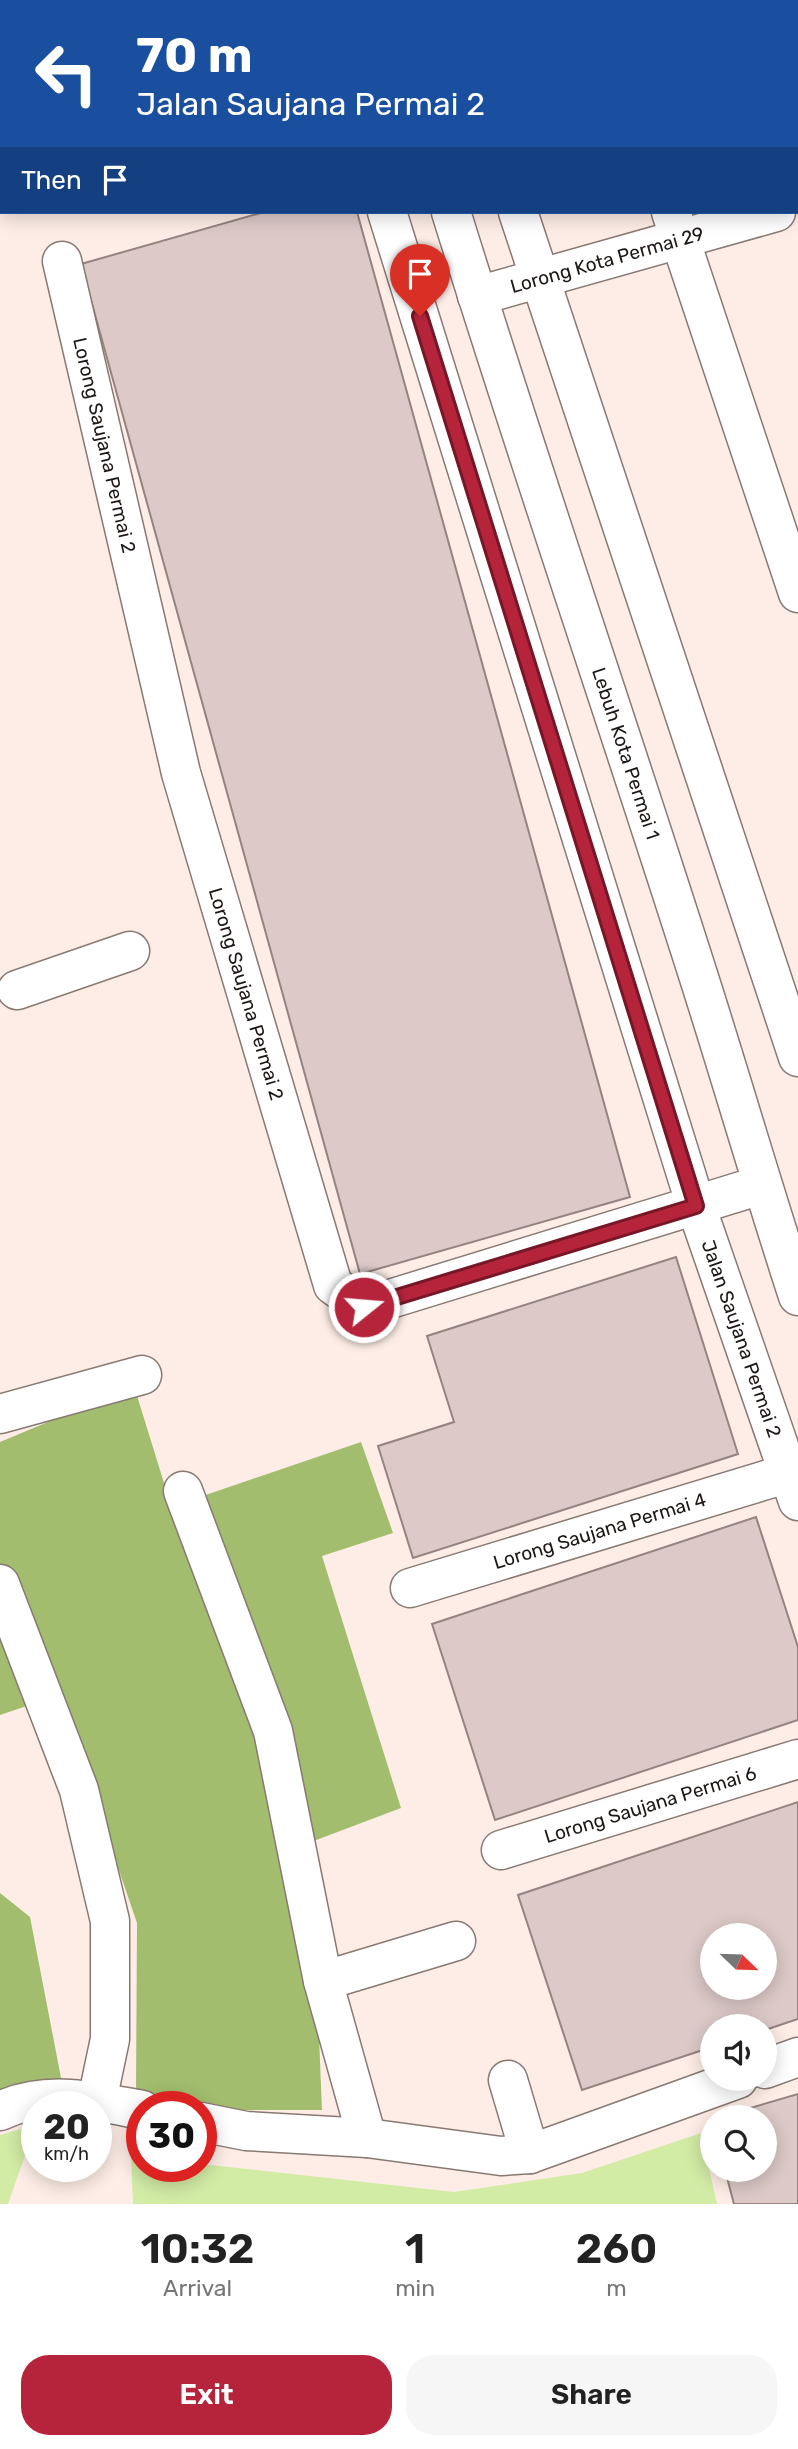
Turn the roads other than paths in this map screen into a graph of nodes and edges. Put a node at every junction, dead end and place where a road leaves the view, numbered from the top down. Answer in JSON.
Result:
{"nodes":[{"id":1,"x":388,"y":214,"type":"edge"},
{"id":2,"x":452,"y":214,"type":"edge"},
{"id":3,"x":519,"y":214,"type":"edge"},
{"id":4,"x":760,"y":214,"type":"edge"},
{"id":5,"x":675,"y":225,"type":"edge"},
{"id":6,"x":62,"y":261,"type":"dead end"},
{"id":7,"x":540,"y":279,"type":"junction"},
{"id":8,"x":477,"y":296,"type":"junction"},
{"id":9,"x":798,"y":593,"type":"edge"},
{"id":10,"x":130,"y":951,"type":"dead end"},
{"id":11,"x":17,"y":990,"type":"dead end"},
{"id":12,"x":798,"y":1057,"type":"edge"},
{"id":13,"x":761,"y":1185,"type":"junction"},
{"id":14,"x":696,"y":1206,"type":"junction"},
{"id":15,"x":798,"y":1296,"type":"edge"},
{"id":16,"x":142,"y":1375,"type":"dead end"},
{"id":17,"x":0,"y":1414,"type":"edge"},
{"id":18,"x":794,"y":1487,"type":"edge"},
{"id":19,"x":183,"y":1490,"type":"dead end"},
{"id":20,"x":0,"y":1584,"type":"edge"},
{"id":21,"x":411,"y":1588,"type":"dead end"},
{"id":22,"x":798,"y":1759,"type":"edge"},
{"id":23,"x":501,"y":1850,"type":"dead end"},
{"id":24,"x":456,"y":1941,"type":"dead end"},
{"id":25,"x":323,"y":1981,"type":"junction"},
{"id":26,"x":798,"y":2057,"type":"edge"},
{"id":27,"x":777,"y":2065,"type":"edge"},
{"id":28,"x":508,"y":2080,"type":"dead end"},
{"id":29,"x":99,"y":2091,"type":"edge"},
{"id":30,"x":705,"y":2091,"type":"edge"},
{"id":31,"x":21,"y":2105,"type":"edge"},
{"id":32,"x":0,"y":2111,"type":"edge"},
{"id":33,"x":217,"y":2125,"type":"edge"},
{"id":34,"x":367,"y":2138,"type":"junction"},
{"id":35,"x":530,"y":2154,"type":"junction"}],
"edges":[{"from":1,"to":14,"type":"street","name":"Jalan Saujana Permai 2"},
{"from":2,"to":8,"type":"street","name":"Lebuh Kota Permai 1"},
{"from":3,"to":7,"type":"street"},
{"from":4,"to":5,"type":"street","name":"Lorong Kota Permai 29"},
{"from":5,"to":7,"type":"street","name":"Lorong Kota Permai 29"},
{"from":5,"to":9,"type":"street"},
{"from":6,"to":14,"type":"street","name":"Lorong Saujana Permai 2"},
{"from":7,"to":8,"type":"street","name":"Lorong Kota Permai 29"},
{"from":7,"to":12,"type":"street"},
{"from":8,"to":13,"type":"street","name":"Lebuh Kota Permai 1"},
{"from":10,"to":11,"type":"street"},
{"from":13,"to":14,"type":"street","name":"Lorong Saujana Permai 2"},
{"from":13,"to":15,"type":"street","name":"Lebuh Kota Permai 1"},
{"from":14,"to":18,"type":"street","name":"Jalan Saujana Permai 2"},
{"from":16,"to":17,"type":"street"},
{"from":18,"to":21,"type":"street","name":"Lorong Saujana Permai 4"},
{"from":19,"to":25,"type":"street"},
{"from":20,"to":29,"type":"street"},
{"from":22,"to":23,"type":"street","name":"Lorong Saujana Permai 6"},
{"from":24,"to":25,"type":"street"},
{"from":25,"to":34,"type":"street"},
{"from":26,"to":27,"type":"street"},
{"from":28,"to":35,"type":"street"},
{"from":30,"to":35,"type":"street"},
{"from":31,"to":32,"type":"street"},
{"from":33,"to":34,"type":"street"},
{"from":34,"to":35,"type":"street"}]}
